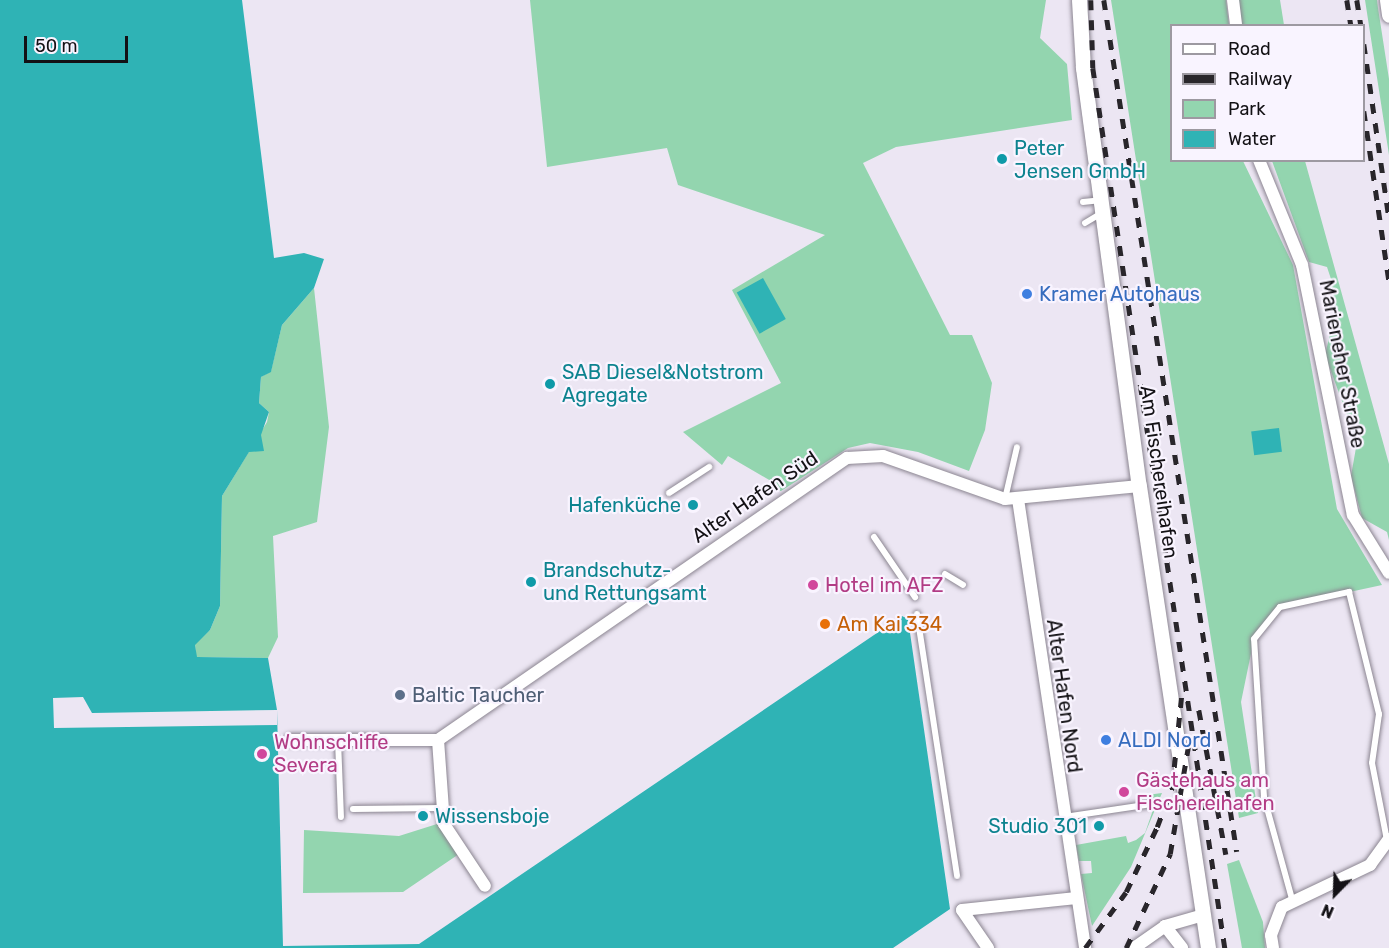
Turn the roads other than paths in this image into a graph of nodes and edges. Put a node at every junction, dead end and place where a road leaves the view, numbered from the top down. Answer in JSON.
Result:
{"nodes":[{"id":1,"x":1079,"y":0,"type":"edge"},
{"id":2,"x":1233,"y":0,"type":"edge"},
{"id":3,"x":1387,"y":0,"type":"edge"},
{"id":4,"x":1389,"y":15,"type":"edge"},
{"id":5,"x":1236,"y":24,"type":"edge"},
{"id":6,"x":1261,"y":162,"type":"edge"},
{"id":7,"x":1083,"y":202,"type":"dead end"},
{"id":8,"x":1103,"y":206,"type":"junction"},
{"id":9,"x":1085,"y":222,"type":"dead end"},
{"id":10,"x":1017,"y":447,"type":"dead end"},
{"id":11,"x":709,"y":467,"type":"dead end"},
{"id":12,"x":1138,"y":486,"type":"junction"},
{"id":13,"x":669,"y":493,"type":"dead end"},
{"id":14,"x":1005,"y":499,"type":"junction"},
{"id":15,"x":1018,"y":499,"type":"junction"},
{"id":16,"x":874,"y":537,"type":"dead end"},
{"id":17,"x":1389,"y":573,"type":"edge"},
{"id":18,"x":945,"y":574,"type":"dead end"},
{"id":19,"x":963,"y":585,"type":"dead end"},
{"id":20,"x":915,"y":597,"type":"dead end"},
{"id":21,"x":917,"y":614,"type":"dead end"},
{"id":22,"x":290,"y":740,"type":"dead end"},
{"id":23,"x":338,"y":740,"type":"junction"},
{"id":24,"x":438,"y":740,"type":"junction"},
{"id":25,"x":1152,"y":804,"type":"dead end"},
{"id":26,"x":442,"y":808,"type":"junction"},
{"id":27,"x":353,"y":809,"type":"dead end"},
{"id":28,"x":341,"y":817,"type":"dead end"},
{"id":29,"x":1063,"y":817,"type":"junction"},
{"id":30,"x":1388,"y":842,"type":"edge"},
{"id":31,"x":957,"y":876,"type":"dead end"},
{"id":32,"x":485,"y":886,"type":"dead end"},
{"id":33,"x":1076,"y":898,"type":"junction"},
{"id":34,"x":1292,"y":899,"type":"junction"},
{"id":35,"x":1203,"y":915,"type":"junction"},
{"id":36,"x":1165,"y":926,"type":"junction"},
{"id":37,"x":988,"y":948,"type":"edge"},
{"id":38,"x":1085,"y":948,"type":"edge"},
{"id":39,"x":1134,"y":948,"type":"edge"},
{"id":40,"x":1182,"y":948,"type":"edge"},
{"id":41,"x":1208,"y":948,"type":"edge"},
{"id":42,"x":1273,"y":948,"type":"edge"}],
"edges":[{"from":1,"to":8,"type":"street","name":"Am Fischereihafen"},
{"from":2,"to":5,"type":"street"},
{"from":3,"to":4,"type":"street"},
{"from":6,"to":17,"type":"street","name":"Marieneher Straße"},
{"from":7,"to":8,"type":"lane"},
{"from":8,"to":9,"type":"lane"},
{"from":8,"to":12,"type":"street","name":"Am Fischereihafen"},
{"from":10,"to":14,"type":"lane"},
{"from":11,"to":13,"type":"lane"},
{"from":12,"to":15,"type":"street","name":"Alter Hafen Süd"},
{"from":12,"to":35,"type":"street","name":"Am Fischereihafen"},
{"from":14,"to":15,"type":"street","name":"Alter Hafen Süd"},
{"from":14,"to":24,"type":"street","name":"Alter Hafen Süd"},
{"from":15,"to":29,"type":"street","name":"Alter Hafen Nord"},
{"from":16,"to":20,"type":"lane"},
{"from":18,"to":19,"type":"lane"},
{"from":21,"to":31,"type":"lane"},
{"from":22,"to":23,"type":"street"},
{"from":23,"to":24,"type":"street"},
{"from":23,"to":28,"type":"lane"},
{"from":24,"to":26,"type":"street"},
{"from":25,"to":29,"type":"lane"},
{"from":26,"to":27,"type":"lane"},
{"from":26,"to":32,"type":"street"},
{"from":29,"to":33,"type":"street","name":"Alter Hafen Nord"},
{"from":30,"to":34,"type":"street"},
{"from":30,"to":34,"type":"lane"},
{"from":33,"to":37,"type":"street"},
{"from":33,"to":38,"type":"street","name":"Alter Hafen Nord"},
{"from":34,"to":42,"type":"street"},
{"from":35,"to":36,"type":"street"},
{"from":35,"to":41,"type":"street","name":"Am Fischereihafen"},
{"from":36,"to":39,"type":"street"},
{"from":36,"to":40,"type":"street"}]}
